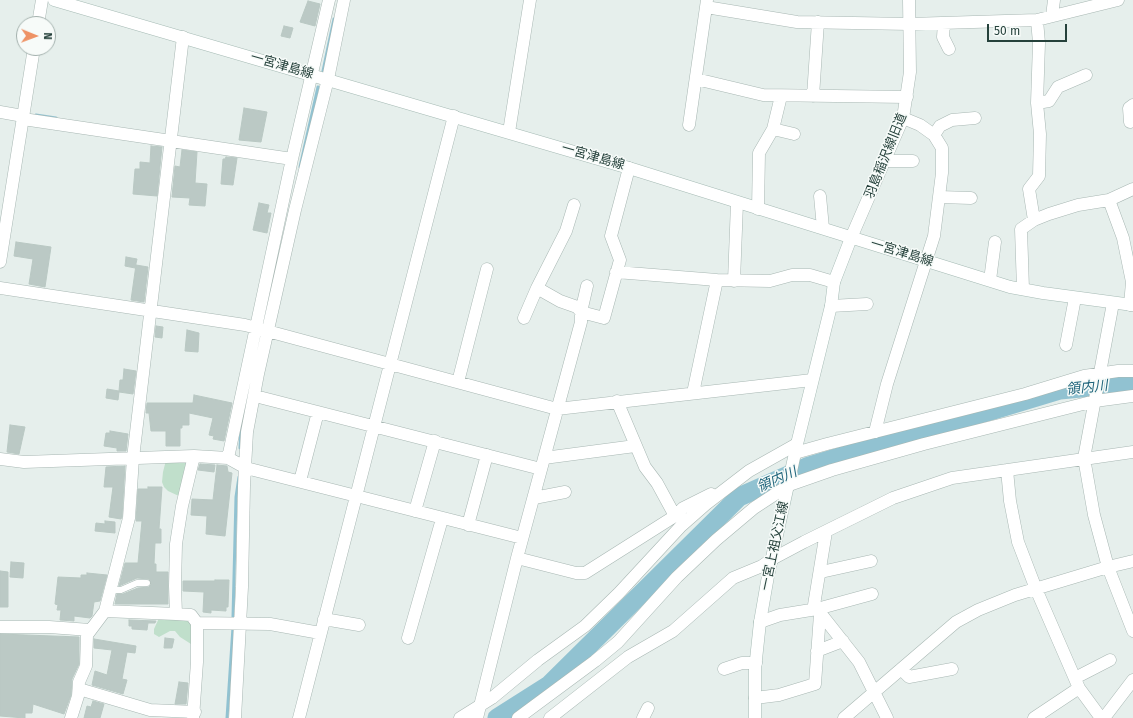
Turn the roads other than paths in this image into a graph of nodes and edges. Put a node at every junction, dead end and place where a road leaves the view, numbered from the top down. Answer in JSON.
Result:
{"nodes":[{"id":1,"x":42,"y":0,"type":"edge"},
{"id":2,"x":54,"y":0,"type":"edge"},
{"id":3,"x":329,"y":0,"type":"edge"},
{"id":4,"x":344,"y":0,"type":"edge"},
{"id":5,"x":530,"y":0,"type":"edge"},
{"id":6,"x":909,"y":0,"type":"edge"},
{"id":7,"x":1054,"y":0,"type":"edge"},
{"id":8,"x":1118,"y":0,"type":"edge"},
{"id":9,"x":707,"y":4,"type":"edge"},
{"id":10,"x":39,"y":16,"type":"edge"},
{"id":11,"x":1052,"y":16,"type":"junction"},
{"id":12,"x":1037,"y":20,"type":"junction"},
{"id":13,"x":818,"y":22,"type":"junction"},
{"id":14,"x":944,"y":22,"type":"junction"},
{"id":15,"x":910,"y":24,"type":"junction"},
{"id":16,"x":183,"y":37,"type":"junction"},
{"id":17,"x":949,"y":49,"type":"dead end"},
{"id":18,"x":33,"y":56,"type":"edge"},
{"id":19,"x":313,"y":74,"type":"junction"},
{"id":20,"x":1086,"y":75,"type":"dead end"},
{"id":21,"x":328,"y":79,"type":"junction"},
{"id":22,"x":696,"y":79,"type":"junction"},
{"id":23,"x":781,"y":96,"type":"junction"},
{"id":24,"x":813,"y":96,"type":"junction"},
{"id":25,"x":907,"y":97,"type":"junction"},
{"id":26,"x":1037,"y":103,"type":"junction"},
{"id":27,"x":1133,"y":105,"type":"edge"},
{"id":28,"x":0,"y":112,"type":"edge"},
{"id":29,"x":454,"y":116,"type":"junction"},
{"id":30,"x":23,"y":117,"type":"junction"},
{"id":31,"x":903,"y":118,"type":"junction"},
{"id":32,"x":975,"y":118,"type":"dead end"},
{"id":33,"x":1133,"y":121,"type":"edge"},
{"id":34,"x":689,"y":125,"type":"dead end"},
{"id":35,"x":773,"y":129,"type":"junction"},
{"id":36,"x":509,"y":132,"type":"junction"},
{"id":37,"x":794,"y":134,"type":"dead end"},
{"id":38,"x":934,"y":135,"type":"junction"},
{"id":39,"x":170,"y":140,"type":"junction"},
{"id":40,"x":907,"y":157,"type":"dead end"},
{"id":41,"x":292,"y":159,"type":"junction"},
{"id":42,"x":886,"y":161,"type":"junction"},
{"id":43,"x":629,"y":168,"type":"junction"},
{"id":44,"x":1133,"y":189,"type":"edge"},
{"id":45,"x":820,"y":196,"type":"dead end"},
{"id":46,"x":939,"y":198,"type":"junction"},
{"id":47,"x":971,"y":198,"type":"dead end"},
{"id":48,"x":1109,"y":200,"type":"junction"},
{"id":49,"x":737,"y":203,"type":"junction"},
{"id":50,"x":574,"y":205,"type":"dead end"},
{"id":51,"x":758,"y":209,"type":"junction"},
{"id":52,"x":1034,"y":220,"type":"junction"},
{"id":53,"x":823,"y":228,"type":"junction"},
{"id":54,"x":851,"y":238,"type":"junction"},
{"id":55,"x":995,"y":242,"type":"dead end"},
{"id":56,"x":926,"y":261,"type":"junction"},
{"id":57,"x":0,"y":262,"type":"edge"},
{"id":58,"x":487,"y":269,"type":"dead end"},
{"id":59,"x":616,"y":272,"type":"junction"},
{"id":60,"x":717,"y":280,"type":"junction"},
{"id":61,"x":990,"y":280,"type":"junction"},
{"id":62,"x":734,"y":281,"type":"junction"},
{"id":63,"x":834,"y":282,"type":"junction"},
{"id":64,"x":587,"y":286,"type":"dead end"},
{"id":65,"x":0,"y":288,"type":"edge"},
{"id":66,"x":537,"y":288,"type":"junction"},
{"id":67,"x":1023,"y":289,"type":"junction"},
{"id":68,"x":1075,"y":298,"type":"junction"},
{"id":69,"x":1112,"y":303,"type":"junction"},
{"id":70,"x":868,"y":304,"type":"dead end"},
{"id":71,"x":1131,"y":305,"type":"edge"},
{"id":72,"x":830,"y":306,"type":"junction"},
{"id":73,"x":151,"y":310,"type":"junction"},
{"id":74,"x":581,"y":312,"type":"junction"},
{"id":75,"x":524,"y":318,"type":"dead end"},
{"id":76,"x":254,"y":327,"type":"junction"},
{"id":77,"x":268,"y":332,"type":"junction"},
{"id":78,"x":1066,"y":345,"type":"dead end"},
{"id":79,"x":390,"y":365,"type":"junction"},
{"id":80,"x":1133,"y":371,"type":"edge"},
{"id":81,"x":1100,"y":374,"type":"junction"},
{"id":82,"x":812,"y":380,"type":"junction"},
{"id":83,"x":458,"y":382,"type":"junction"},
{"id":84,"x":693,"y":393,"type":"junction"},
{"id":85,"x":254,"y":396,"type":"junction"},
{"id":86,"x":1133,"y":396,"type":"edge"},
{"id":87,"x":1095,"y":400,"type":"junction"},
{"id":88,"x":617,"y":401,"type":"junction"},
{"id":89,"x":557,"y":409,"type":"junction"},
{"id":90,"x":318,"y":412,"type":"junction"},
{"id":91,"x":373,"y":426,"type":"junction"},
{"id":92,"x":875,"y":432,"type":"junction"},
{"id":93,"x":435,"y":442,"type":"junction"},
{"id":94,"x":636,"y":446,"type":"junction"},
{"id":95,"x":796,"y":451,"type":"junction"},
{"id":96,"x":1133,"y":452,"type":"edge"},
{"id":97,"x":487,"y":455,"type":"junction"},
{"id":98,"x":194,"y":456,"type":"junction"},
{"id":99,"x":134,"y":458,"type":"junction"},
{"id":100,"x":228,"y":458,"type":"junction"},
{"id":101,"x":1084,"y":458,"type":"junction"},
{"id":102,"x":0,"y":459,"type":"edge"},
{"id":103,"x":542,"y":464,"type":"junction"},
{"id":104,"x":246,"y":468,"type":"junction"},
{"id":105,"x":1007,"y":470,"type":"junction"},
{"id":106,"x":736,"y":480,"type":"junction"},
{"id":107,"x":300,"y":481,"type":"junction"},
{"id":108,"x":789,"y":483,"type":"junction"},
{"id":109,"x":565,"y":492,"type":"dead end"},
{"id":110,"x":355,"y":496,"type":"junction"},
{"id":111,"x":534,"y":498,"type":"junction"},
{"id":112,"x":415,"y":511,"type":"junction"},
{"id":113,"x":675,"y":516,"type":"junction"},
{"id":114,"x":442,"y":518,"type":"junction"},
{"id":115,"x":468,"y":525,"type":"junction"},
{"id":116,"x":826,"y":532,"type":"junction"},
{"id":117,"x":522,"y":538,"type":"junction"},
{"id":118,"x":517,"y":558,"type":"junction"},
{"id":119,"x":772,"y":558,"type":"junction"},
{"id":120,"x":871,"y":561,"type":"dead end"},
{"id":121,"x":1133,"y":561,"type":"edge"},
{"id":122,"x":1108,"y":567,"type":"junction"},
{"id":123,"x":821,"y":572,"type":"junction"},
{"id":124,"x":148,"y":583,"type":"dead end"},
{"id":125,"x":1036,"y":589,"type":"junction"},
{"id":126,"x":111,"y":590,"type":"junction"},
{"id":127,"x":872,"y":594,"type":"dead end"},
{"id":128,"x":105,"y":611,"type":"junction"},
{"id":129,"x":819,"y":612,"type":"junction"},
{"id":130,"x":176,"y":614,"type":"junction"},
{"id":131,"x":324,"y":619,"type":"junction"},
{"id":132,"x":760,"y":622,"type":"junction"},
{"id":133,"x":197,"y":623,"type":"junction"},
{"id":134,"x":240,"y":623,"type":"junction"},
{"id":135,"x":359,"y":625,"type":"dead end"},
{"id":136,"x":0,"y":627,"type":"edge"},
{"id":137,"x":90,"y":630,"type":"junction"},
{"id":138,"x":1133,"y":631,"type":"edge"},
{"id":139,"x":320,"y":633,"type":"junction"},
{"id":140,"x":408,"y":638,"type":"dead end"},
{"id":141,"x":843,"y":641,"type":"junction"},
{"id":142,"x":817,"y":650,"type":"junction"},
{"id":143,"x":1110,"y":660,"type":"dead end"},
{"id":144,"x":756,"y":663,"type":"junction"},
{"id":145,"x":902,"y":669,"type":"junction"},
{"id":146,"x":952,"y":669,"type":"dead end"},
{"id":147,"x":724,"y":670,"type":"dead end"},
{"id":148,"x":1133,"y":680,"type":"edge"},
{"id":149,"x":1077,"y":683,"type":"junction"},
{"id":150,"x":79,"y":689,"type":"junction"},
{"id":151,"x":874,"y":692,"type":"junction"},
{"id":152,"x":755,"y":698,"type":"junction"},
{"id":153,"x":478,"y":713,"type":"edge"},
{"id":154,"x":194,"y":715,"type":"edge"},
{"id":155,"x":71,"y":718,"type":"edge"},
{"id":156,"x":235,"y":718,"type":"edge"},
{"id":157,"x":299,"y":718,"type":"edge"},
{"id":158,"x":460,"y":718,"type":"edge"},
{"id":159,"x":518,"y":718,"type":"edge"},
{"id":160,"x":550,"y":718,"type":"edge"},
{"id":161,"x":755,"y":718,"type":"edge"},
{"id":162,"x":844,"y":718,"type":"edge"},
{"id":163,"x":886,"y":718,"type":"edge"},
{"id":164,"x":1034,"y":718,"type":"edge"},
{"id":165,"x":1101,"y":718,"type":"edge"},
{"id":166,"x":1104,"y":718,"type":"edge"}],
"edges":[{"from":1,"to":10,"type":"street"},
{"from":2,"to":16,"type":"street","name":"一宮津島線"},
{"from":3,"to":19,"type":"street"},
{"from":4,"to":21,"type":"street"},
{"from":5,"to":36,"type":"street"},
{"from":6,"to":15,"type":"street","name":"羽島稲沢線旧道"},
{"from":7,"to":11,"type":"street"},
{"from":8,"to":11,"type":"street"},
{"from":9,"to":13,"type":"street"},
{"from":9,"to":22,"type":"street"},
{"from":11,"to":12,"type":"street"},
{"from":12,"to":14,"type":"street"},
{"from":12,"to":26,"type":"street"},
{"from":13,"to":15,"type":"street"},
{"from":13,"to":24,"type":"street"},
{"from":14,"to":15,"type":"street"},
{"from":14,"to":17,"type":"street"},
{"from":15,"to":25,"type":"street","name":"羽島稲沢線旧道"},
{"from":16,"to":19,"type":"street","name":"一宮津島線"},
{"from":16,"to":39,"type":"street"},
{"from":18,"to":30,"type":"street"},
{"from":19,"to":21,"type":"street","name":"一宮津島線"},
{"from":19,"to":41,"type":"street"},
{"from":20,"to":26,"type":"street"},
{"from":21,"to":29,"type":"street","name":"一宮津島線"},
{"from":21,"to":77,"type":"street"},
{"from":22,"to":23,"type":"street"},
{"from":22,"to":34,"type":"street"},
{"from":23,"to":24,"type":"street"},
{"from":23,"to":35,"type":"street"},
{"from":24,"to":25,"type":"street"},
{"from":25,"to":31,"type":"street","name":"羽島稲沢線旧道"},
{"from":26,"to":52,"type":"street"},
{"from":27,"to":33,"type":"street"},
{"from":28,"to":30,"type":"street"},
{"from":29,"to":36,"type":"street","name":"一宮津島線"},
{"from":29,"to":79,"type":"street"},
{"from":30,"to":39,"type":"street"},
{"from":30,"to":57,"type":"street"},
{"from":31,"to":38,"type":"street"},
{"from":31,"to":42,"type":"street","name":"羽島稲沢線旧道"},
{"from":32,"to":38,"type":"street"},
{"from":35,"to":37,"type":"street"},
{"from":35,"to":51,"type":"street"},
{"from":36,"to":43,"type":"street","name":"一宮津島線"},
{"from":38,"to":46,"type":"street"},
{"from":39,"to":41,"type":"street"},
{"from":39,"to":73,"type":"street"},
{"from":40,"to":42,"type":"street"},
{"from":41,"to":76,"type":"street"},
{"from":42,"to":54,"type":"street","name":"羽島稲沢線旧道"},
{"from":43,"to":49,"type":"street","name":"一宮津島線"},
{"from":43,"to":59,"type":"street"},
{"from":44,"to":48,"type":"street"},
{"from":45,"to":53,"type":"street"},
{"from":46,"to":47,"type":"street"},
{"from":46,"to":56,"type":"street"},
{"from":48,"to":52,"type":"street"},
{"from":48,"to":71,"type":"street"},
{"from":49,"to":51,"type":"street","name":"一宮津島線"},
{"from":49,"to":62,"type":"street"},
{"from":50,"to":66,"type":"street"},
{"from":51,"to":53,"type":"street","name":"一宮津島線"},
{"from":52,"to":67,"type":"street"},
{"from":53,"to":54,"type":"street","name":"一宮津島線"},
{"from":54,"to":56,"type":"street","name":"一宮津島線"},
{"from":54,"to":63,"type":"street","name":"一宮上祖父江線"},
{"from":55,"to":61,"type":"street"},
{"from":56,"to":61,"type":"street","name":"一宮津島線"},
{"from":56,"to":92,"type":"street"},
{"from":58,"to":83,"type":"street"},
{"from":59,"to":60,"type":"street"},
{"from":59,"to":74,"type":"street"},
{"from":60,"to":62,"type":"street"},
{"from":60,"to":84,"type":"street"},
{"from":61,"to":67,"type":"street","name":"一宮津島線"},
{"from":62,"to":63,"type":"street"},
{"from":63,"to":72,"type":"street","name":"一宮上祖父江線"},
{"from":64,"to":74,"type":"street"},
{"from":65,"to":73,"type":"street"},
{"from":66,"to":74,"type":"street"},
{"from":66,"to":75,"type":"street"},
{"from":67,"to":68,"type":"street","name":"一宮津島線"},
{"from":68,"to":69,"type":"street","name":"一宮津島線"},
{"from":68,"to":78,"type":"street"},
{"from":69,"to":71,"type":"street","name":"一宮津島線"},
{"from":69,"to":81,"type":"street"},
{"from":70,"to":72,"type":"street"},
{"from":72,"to":82,"type":"street","name":"一宮上祖父江線"},
{"from":73,"to":76,"type":"street"},
{"from":73,"to":99,"type":"street"},
{"from":74,"to":89,"type":"street"},
{"from":76,"to":77,"type":"street"},
{"from":76,"to":100,"type":"street"},
{"from":77,"to":79,"type":"street"},
{"from":77,"to":85,"type":"street"},
{"from":79,"to":83,"type":"street"},
{"from":79,"to":91,"type":"street"},
{"from":80,"to":81,"type":"street"},
{"from":81,"to":87,"type":"street"},
{"from":81,"to":92,"type":"street"},
{"from":82,"to":84,"type":"street"},
{"from":82,"to":95,"type":"street","name":"一宮上祖父江線"},
{"from":83,"to":89,"type":"street"},
{"from":84,"to":88,"type":"street"},
{"from":85,"to":90,"type":"street"},
{"from":85,"to":104,"type":"street"},
{"from":86,"to":87,"type":"street"},
{"from":87,"to":101,"type":"street"},
{"from":87,"to":108,"type":"street"},
{"from":88,"to":89,"type":"street"},
{"from":88,"to":94,"type":"street"},
{"from":89,"to":103,"type":"street"},
{"from":90,"to":91,"type":"street"},
{"from":90,"to":107,"type":"street"},
{"from":91,"to":93,"type":"street"},
{"from":91,"to":110,"type":"street"},
{"from":92,"to":95,"type":"street"},
{"from":93,"to":97,"type":"street"},
{"from":93,"to":112,"type":"street"},
{"from":94,"to":103,"type":"street"},
{"from":94,"to":113,"type":"street"},
{"from":95,"to":106,"type":"street"},
{"from":95,"to":108,"type":"street","name":"一宮上祖父江線"},
{"from":96,"to":101,"type":"street"},
{"from":97,"to":103,"type":"street"},
{"from":97,"to":115,"type":"street"},
{"from":98,"to":99,"type":"street"},
{"from":98,"to":100,"type":"street"},
{"from":98,"to":130,"type":"street"},
{"from":99,"to":102,"type":"street"},
{"from":99,"to":126,"type":"street"},
{"from":100,"to":104,"type":"street"},
{"from":101,"to":105,"type":"street"},
{"from":101,"to":122,"type":"street"},
{"from":103,"to":111,"type":"street"},
{"from":104,"to":107,"type":"street"},
{"from":104,"to":134,"type":"street"},
{"from":105,"to":116,"type":"street"},
{"from":105,"to":125,"type":"street"},
{"from":106,"to":113,"type":"street"},
{"from":106,"to":153,"type":"street"},
{"from":107,"to":110,"type":"street"},
{"from":108,"to":119,"type":"street","name":"一宮上祖父江線"},
{"from":108,"to":159,"type":"street"},
{"from":109,"to":111,"type":"street"},
{"from":110,"to":112,"type":"street"},
{"from":110,"to":131,"type":"street"},
{"from":111,"to":117,"type":"street"},
{"from":112,"to":114,"type":"street"},
{"from":113,"to":118,"type":"street"},
{"from":114,"to":115,"type":"street"},
{"from":114,"to":140,"type":"street"},
{"from":115,"to":117,"type":"street"},
{"from":116,"to":119,"type":"street"},
{"from":116,"to":123,"type":"street"},
{"from":117,"to":118,"type":"street"},
{"from":118,"to":153,"type":"street"},
{"from":119,"to":132,"type":"street","name":"一宮上祖父江線"},
{"from":119,"to":160,"type":"street"},
{"from":120,"to":123,"type":"street"},
{"from":121,"to":122,"type":"street"},
{"from":122,"to":125,"type":"street"},
{"from":122,"to":138,"type":"street"},
{"from":123,"to":129,"type":"street"},
{"from":124,"to":126,"type":"lane"},
{"from":125,"to":145,"type":"street"},
{"from":125,"to":149,"type":"street"},
{"from":126,"to":128,"type":"street"},
{"from":127,"to":129,"type":"street"},
{"from":128,"to":130,"type":"street"},
{"from":128,"to":137,"type":"street"},
{"from":129,"to":132,"type":"street"},
{"from":129,"to":141,"type":"street"},
{"from":129,"to":142,"type":"street"},
{"from":130,"to":133,"type":"street"},
{"from":131,"to":135,"type":"street"},
{"from":131,"to":139,"type":"street"},
{"from":132,"to":144,"type":"street","name":"一宮上祖父江線"},
{"from":133,"to":134,"type":"street"},
{"from":133,"to":154,"type":"street"},
{"from":134,"to":139,"type":"street"},
{"from":134,"to":156,"type":"street"},
{"from":136,"to":137,"type":"street"},
{"from":137,"to":150,"type":"street"},
{"from":139,"to":157,"type":"street"},
{"from":141,"to":142,"type":"street"},
{"from":141,"to":151,"type":"street"},
{"from":142,"to":152,"type":"street"},
{"from":143,"to":149,"type":"street"},
{"from":144,"to":147,"type":"street"},
{"from":144,"to":152,"type":"street","name":"一宮上祖父江線"},
{"from":145,"to":146,"type":"street"},
{"from":145,"to":151,"type":"street"},
{"from":148,"to":166,"type":"street"},
{"from":149,"to":164,"type":"street"},
{"from":149,"to":165,"type":"street"},
{"from":150,"to":154,"type":"street"},
{"from":150,"to":155,"type":"street"},
{"from":151,"to":162,"type":"street"},
{"from":151,"to":163,"type":"street"},
{"from":152,"to":161,"type":"street","name":"一宮上祖父江線"},
{"from":153,"to":158,"type":"street"}]}
